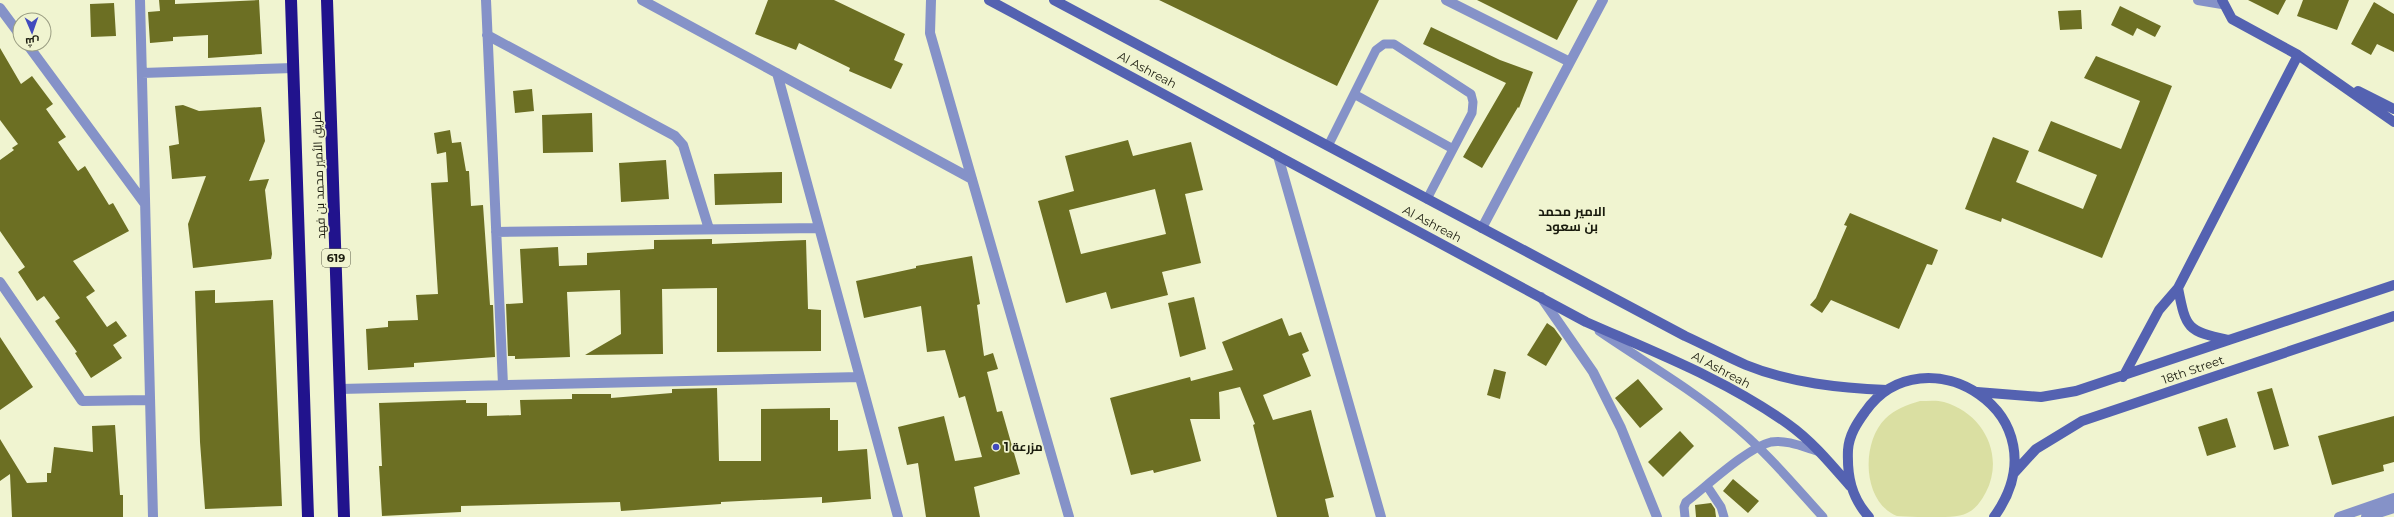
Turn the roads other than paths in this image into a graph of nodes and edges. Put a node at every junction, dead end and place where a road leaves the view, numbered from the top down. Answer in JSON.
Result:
{"nodes":[{"id":1,"x":140,"y":0,"type":"edge"},
{"id":2,"x":291,"y":0,"type":"edge"},
{"id":3,"x":327,"y":0,"type":"edge"},
{"id":4,"x":486,"y":0,"type":"edge"},
{"id":5,"x":642,"y":0,"type":"edge"},
{"id":6,"x":931,"y":0,"type":"edge"},
{"id":7,"x":989,"y":0,"type":"edge"},
{"id":8,"x":1054,"y":0,"type":"edge"},
{"id":9,"x":1446,"y":0,"type":"edge"},
{"id":10,"x":1603,"y":0,"type":"edge"},
{"id":11,"x":2198,"y":0,"type":"edge"},
{"id":12,"x":2222,"y":2,"type":"edge"},
{"id":13,"x":1,"y":12,"type":"edge"},
{"id":14,"x":12,"y":25,"type":"edge"},
{"id":15,"x":487,"y":35,"type":"junction"},
{"id":16,"x":33,"y":52,"type":"edge"},
{"id":17,"x":2298,"y":55,"type":"junction"},
{"id":18,"x":1570,"y":62,"type":"junction"},
{"id":19,"x":293,"y":68,"type":"junction"},
{"id":20,"x":142,"y":73,"type":"junction"},
{"id":21,"x":777,"y":73,"type":"junction"},
{"id":22,"x":2329,"y":77,"type":"junction"},
{"id":23,"x":1354,"y":94,"type":"junction"},
{"id":24,"x":2394,"y":109,"type":"edge"},
{"id":25,"x":2394,"y":122,"type":"edge"},
{"id":26,"x":1328,"y":146,"type":"junction"},
{"id":27,"x":1453,"y":149,"type":"junction"},
{"id":28,"x":1278,"y":156,"type":"junction"},
{"id":29,"x":972,"y":179,"type":"junction"},
{"id":30,"x":1427,"y":199,"type":"junction"},
{"id":31,"x":145,"y":204,"type":"junction"},
{"id":32,"x":820,"y":228,"type":"junction"},
{"id":33,"x":1482,"y":228,"type":"junction"},
{"id":34,"x":709,"y":230,"type":"junction"},
{"id":35,"x":496,"y":232,"type":"junction"},
{"id":36,"x":0,"y":282,"type":"edge"},
{"id":37,"x":2394,"y":285,"type":"edge"},
{"id":38,"x":2178,"y":288,"type":"junction"},
{"id":39,"x":1541,"y":297,"type":"junction"},
{"id":40,"x":2394,"y":316,"type":"edge"},
{"id":41,"x":1586,"y":322,"type":"junction"},
{"id":42,"x":2228,"y":340,"type":"junction"},
{"id":43,"x":860,"y":377,"type":"junction"},
{"id":44,"x":2122,"y":377,"type":"junction"},
{"id":45,"x":503,"y":385,"type":"junction"},
{"id":46,"x":340,"y":390,"type":"junction"},
{"id":47,"x":1887,"y":390,"type":"junction"},
{"id":48,"x":1977,"y":392,"type":"junction"},
{"id":49,"x":150,"y":400,"type":"junction"},
{"id":50,"x":1758,"y":449,"type":"junction"},
{"id":51,"x":1820,"y":452,"type":"junction"},
{"id":52,"x":2014,"y":473,"type":"junction"},
{"id":53,"x":1707,"y":486,"type":"junction"},
{"id":54,"x":1850,"y":486,"type":"junction"},
{"id":55,"x":2394,"y":498,"type":"edge"},
{"id":56,"x":2394,"y":508,"type":"edge"},
{"id":57,"x":153,"y":517,"type":"edge"},
{"id":58,"x":308,"y":517,"type":"edge"},
{"id":59,"x":344,"y":517,"type":"edge"},
{"id":60,"x":898,"y":517,"type":"edge"},
{"id":61,"x":1069,"y":517,"type":"edge"},
{"id":62,"x":1381,"y":517,"type":"edge"},
{"id":63,"x":1657,"y":517,"type":"edge"},
{"id":64,"x":1685,"y":517,"type":"edge"},
{"id":65,"x":1724,"y":517,"type":"edge"},
{"id":66,"x":1823,"y":517,"type":"edge"},
{"id":67,"x":1869,"y":517,"type":"edge"},
{"id":68,"x":1994,"y":517,"type":"edge"},
{"id":69,"x":2339,"y":517,"type":"edge"},
{"id":70,"x":2366,"y":517,"type":"edge"}],
"edges":[{"from":1,"to":20,"type":"street"},
{"from":2,"to":19,"type":"highway","name":"طريق الأمير محمد بن فهد"},
{"from":3,"to":46,"type":"highway","name":"طريق الأمير محمد بن فهد","number":"619"},
{"from":4,"to":15,"type":"street"},
{"from":5,"to":21,"type":"street"},
{"from":6,"to":29,"type":"street"},
{"from":7,"to":28,"type":"street","name":"Al Ashreah"},
{"from":8,"to":26,"type":"street"},
{"from":9,"to":18,"type":"street"},
{"from":10,"to":18,"type":"street"},
{"from":11,"to":12,"type":"street"},
{"from":12,"to":17,"type":"street"},
{"from":13,"to":14,"type":"street"},
{"from":15,"to":34,"type":"street"},
{"from":15,"to":35,"type":"street"},
{"from":16,"to":31,"type":"street"},
{"from":17,"to":22,"type":"street"},
{"from":17,"to":38,"type":"street"},
{"from":18,"to":33,"type":"street"},
{"from":19,"to":20,"type":"street"},
{"from":19,"to":58,"type":"highway","name":"طريق الأمير محمد بن فهد"},
{"from":20,"to":31,"type":"street"},
{"from":21,"to":29,"type":"street"},
{"from":21,"to":32,"type":"street"},
{"from":22,"to":24,"type":"street"},
{"from":22,"to":25,"type":"street"},
{"from":23,"to":26,"type":"lane"},
{"from":23,"to":27,"type":"lane"},
{"from":23,"to":27,"type":"lane"},
{"from":26,"to":30,"type":"street"},
{"from":27,"to":30,"type":"lane"},
{"from":28,"to":39,"type":"street","name":"Al Ashreah"},
{"from":28,"to":62,"type":"street"},
{"from":29,"to":61,"type":"street"},
{"from":30,"to":33,"type":"street"},
{"from":31,"to":49,"type":"street"},
{"from":32,"to":34,"type":"street"},
{"from":32,"to":43,"type":"street"},
{"from":33,"to":47,"type":"street"},
{"from":34,"to":35,"type":"street"},
{"from":35,"to":45,"type":"street"},
{"from":36,"to":49,"type":"street"},
{"from":37,"to":42,"type":"street"},
{"from":38,"to":42,"type":"street"},
{"from":38,"to":44,"type":"street"},
{"from":39,"to":41,"type":"street","name":"Al Ashreah"},
{"from":39,"to":63,"type":"street"},
{"from":40,"to":52,"type":"street","name":"18th Street"},
{"from":41,"to":50,"type":"lane"},
{"from":41,"to":51,"type":"street","name":"Al Ashreah"},
{"from":42,"to":44,"type":"street"},
{"from":43,"to":45,"type":"street"},
{"from":43,"to":60,"type":"street"},
{"from":44,"to":48,"type":"street"},
{"from":45,"to":46,"type":"street"},
{"from":46,"to":59,"type":"highway","name":"طريق الأمير محمد بن فهد","number":"619"},
{"from":47,"to":48,"type":"street"},
{"from":47,"to":54,"type":"street"},
{"from":48,"to":52,"type":"street"},
{"from":49,"to":57,"type":"street"},
{"from":50,"to":51,"type":"lane"},
{"from":50,"to":53,"type":"lane"},
{"from":50,"to":66,"type":"lane"},
{"from":51,"to":54,"type":"street","name":"Al Ashreah"},
{"from":52,"to":68,"type":"street"},
{"from":53,"to":64,"type":"lane"},
{"from":53,"to":65,"type":"lane"},
{"from":54,"to":67,"type":"street"},
{"from":55,"to":69,"type":"street"},
{"from":56,"to":70,"type":"street"}]}
